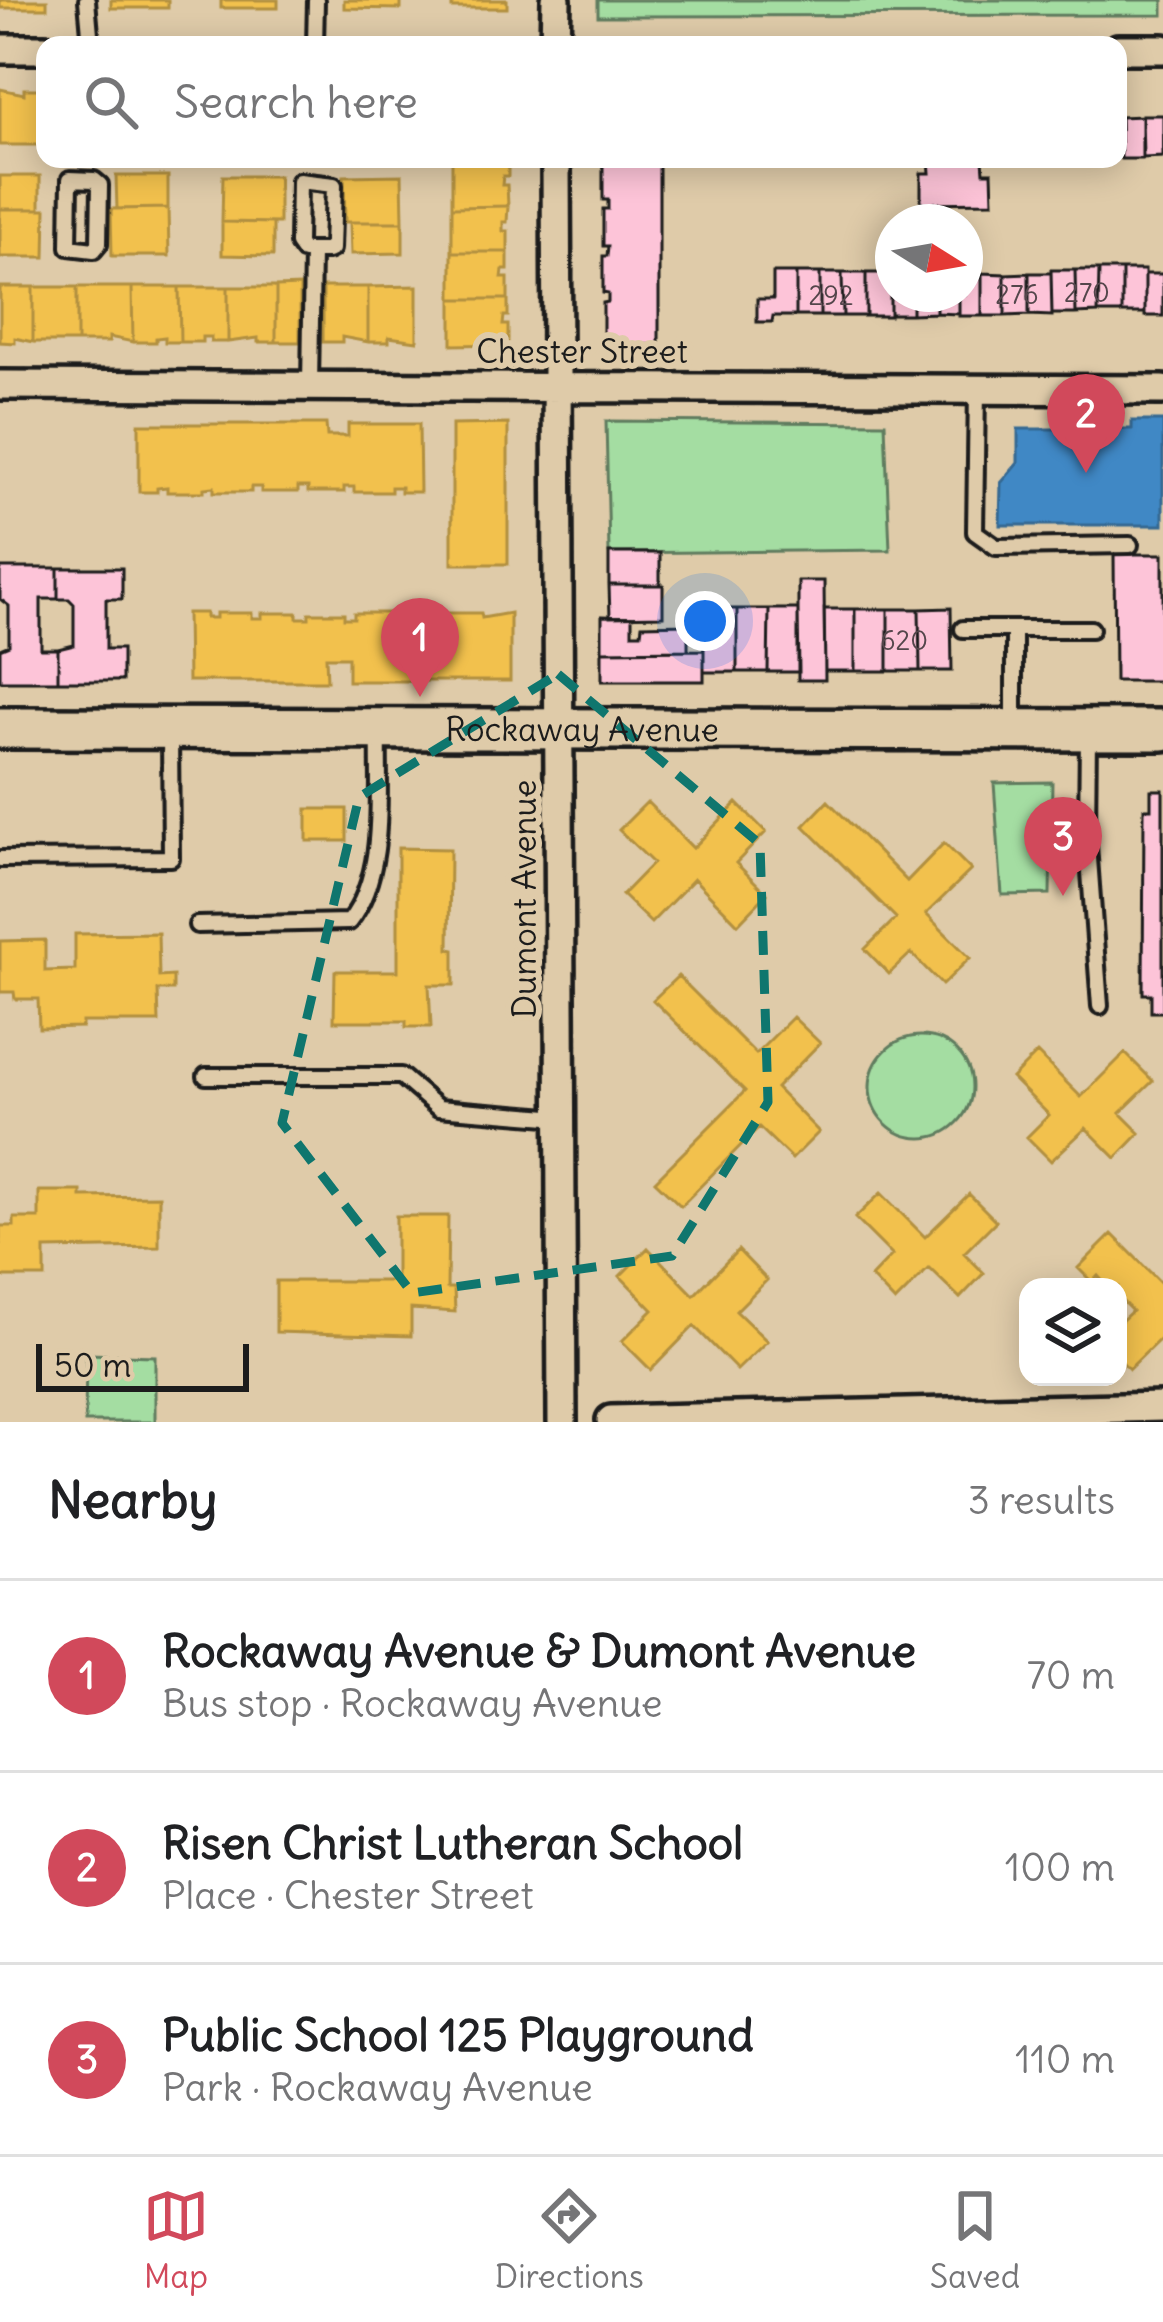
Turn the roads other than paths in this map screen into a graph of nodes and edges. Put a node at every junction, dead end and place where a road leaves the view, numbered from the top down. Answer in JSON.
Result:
{"nodes":[{"id":1,"x":87,"y":0,"type":"edge"},
{"id":2,"x":316,"y":0,"type":"edge"},
{"id":3,"x":556,"y":0,"type":"edge"},
{"id":4,"x":90,"y":36,"type":"edge"},
{"id":5,"x":315,"y":36,"type":"edge"},
{"id":6,"x":556,"y":36,"type":"edge"},
{"id":7,"x":0,"y":49,"type":"edge"},
{"id":8,"x":36,"y":49,"type":"edge"},
{"id":9,"x":1127,"y":49,"type":"edge"},
{"id":10,"x":1163,"y":49,"type":"edge"},
{"id":11,"x":80,"y":168,"type":"edge"},
{"id":12,"x":556,"y":168,"type":"edge"},
{"id":13,"x":80,"y":179,"type":"junction"},
{"id":14,"x":312,"y":251,"type":"junction"},
{"id":15,"x":0,"y":385,"type":"edge"},
{"id":16,"x":310,"y":386,"type":"junction"},
{"id":17,"x":555,"y":386,"type":"junction"},
{"id":18,"x":976,"y":389,"type":"junction"},
{"id":19,"x":1163,"y":390,"type":"edge"},
{"id":20,"x":1130,"y":545,"type":"dead end"},
{"id":21,"x":962,"y":629,"type":"dead end"},
{"id":22,"x":1091,"y":629,"type":"dead end"},
{"id":23,"x":1014,"y":630,"type":"junction"},
{"id":24,"x":0,"y":728,"type":"edge"},
{"id":25,"x":170,"y":729,"type":"junction"},
{"id":26,"x":379,"y":730,"type":"junction"},
{"id":27,"x":1013,"y":730,"type":"junction"},
{"id":28,"x":1088,"y":730,"type":"junction"},
{"id":29,"x":1163,"y":730,"type":"edge"},
{"id":30,"x":559,"y":731,"type":"junction"},
{"id":31,"x":0,"y":859,"type":"edge"},
{"id":32,"x":197,"y":926,"type":"dead end"},
{"id":33,"x":1100,"y":1006,"type":"dead end"},
{"id":34,"x":206,"y":1076,"type":"dead end"},
{"id":35,"x":561,"y":1118,"type":"junction"},
{"id":36,"x":1163,"y":1407,"type":"edge"},
{"id":37,"x":611,"y":1420,"type":"edge"},
{"id":38,"x":562,"y":1422,"type":"edge"}],
"edges":[{"from":1,"to":4,"type":"lane"},
{"from":2,"to":5,"type":"lane"},
{"from":3,"to":6,"type":"street"},
{"from":7,"to":8,"type":"street"},
{"from":9,"to":10,"type":"street"},
{"from":11,"to":13,"type":"lane"},
{"from":12,"to":17,"type":"street","name":"Dumont Avenue"},
{"from":13,"to":13,"type":"lane"},
{"from":14,"to":14,"type":"lane"},
{"from":14,"to":16,"type":"lane"},
{"from":15,"to":16,"type":"street","name":"Chester Street"},
{"from":16,"to":17,"type":"street","name":"Chester Street"},
{"from":17,"to":18,"type":"street","name":"Chester Street"},
{"from":17,"to":30,"type":"street","name":"Dumont Avenue"},
{"from":18,"to":19,"type":"street","name":"Chester Street"},
{"from":18,"to":20,"type":"lane"},
{"from":21,"to":23,"type":"lane"},
{"from":22,"to":23,"type":"lane"},
{"from":23,"to":27,"type":"lane"},
{"from":24,"to":25,"type":"street","name":"Rockaway Avenue"},
{"from":25,"to":26,"type":"street","name":"Rockaway Avenue"},
{"from":25,"to":31,"type":"lane"},
{"from":26,"to":30,"type":"street","name":"Rockaway Avenue"},
{"from":26,"to":32,"type":"lane"},
{"from":27,"to":28,"type":"street","name":"Rockaway Avenue"},
{"from":27,"to":30,"type":"street","name":"Rockaway Avenue"},
{"from":28,"to":29,"type":"street","name":"Rockaway Avenue"},
{"from":28,"to":33,"type":"lane"},
{"from":30,"to":35,"type":"street","name":"Dumont Avenue"},
{"from":34,"to":35,"type":"lane"},
{"from":35,"to":38,"type":"street","name":"Dumont Avenue"},
{"from":36,"to":37,"type":"street"}]}
